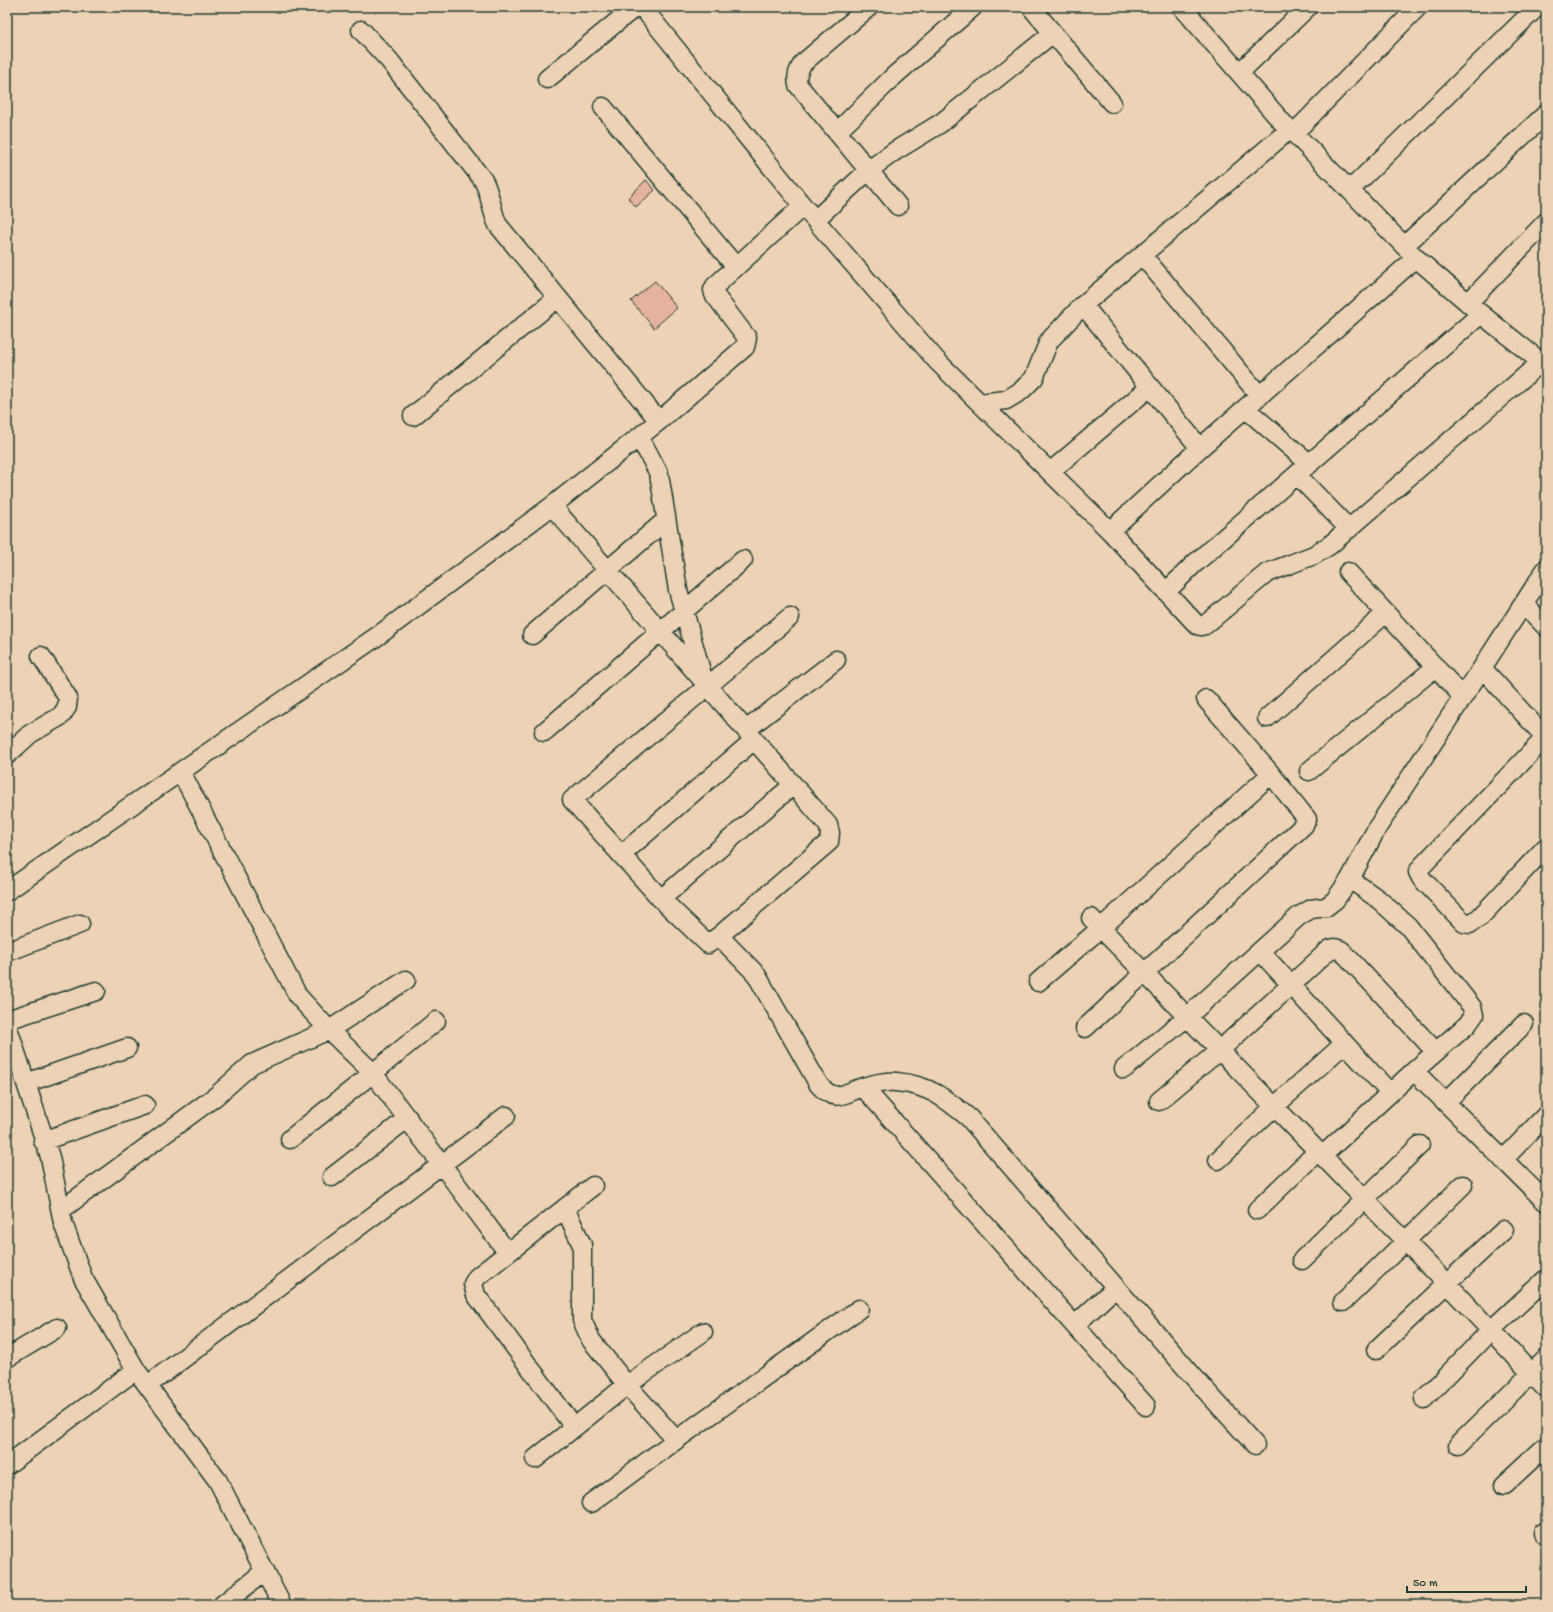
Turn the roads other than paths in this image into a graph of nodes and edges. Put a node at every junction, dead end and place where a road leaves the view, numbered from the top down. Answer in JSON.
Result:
{"nodes":[{"id":1,"x":635,"y":7,"type":"edge"},
{"id":2,"x":642,"y":7,"type":"edge"},
{"id":3,"x":869,"y":7,"type":"edge"},
{"id":4,"x":973,"y":7,"type":"edge"},
{"id":5,"x":1031,"y":7,"type":"edge"},
{"id":6,"x":1308,"y":7,"type":"edge"},
{"id":7,"x":1418,"y":7,"type":"edge"},
{"id":8,"x":1537,"y":7,"type":"edge"},
{"id":9,"x":1187,"y":9,"type":"edge"},
{"id":10,"x":361,"y":30,"type":"dead end"},
{"id":11,"x":1053,"y":33,"type":"junction"},
{"id":12,"x":1240,"y":72,"type":"junction"},
{"id":13,"x":547,"y":79,"type":"dead end"},
{"id":14,"x":1112,"y":103,"type":"dead end"},
{"id":15,"x":603,"y":107,"type":"dead end"},
{"id":16,"x":1546,"y":114,"type":"edge"},
{"id":17,"x":1292,"y":131,"type":"junction"},
{"id":18,"x":837,"y":132,"type":"junction"},
{"id":19,"x":869,"y":170,"type":"junction"},
{"id":20,"x":1350,"y":190,"type":"junction"},
{"id":21,"x":802,"y":206,"type":"junction"},
{"id":22,"x":898,"y":206,"type":"dead end"},
{"id":23,"x":815,"y":220,"type":"junction"},
{"id":24,"x":1546,"y":222,"type":"edge"},
{"id":25,"x":1410,"y":252,"type":"junction"},
{"id":26,"x":1142,"y":255,"type":"junction"},
{"id":27,"x":736,"y":267,"type":"junction"},
{"id":28,"x":556,"y":299,"type":"junction"},
{"id":29,"x":1083,"y":305,"type":"junction"},
{"id":30,"x":1475,"y":309,"type":"junction"},
{"id":31,"x":1544,"y":362,"type":"edge"},
{"id":32,"x":1150,"y":387,"type":"junction"},
{"id":33,"x":1260,"y":396,"type":"junction"},
{"id":34,"x":980,"y":403,"type":"junction"},
{"id":35,"x":1246,"y":409,"type":"junction"},
{"id":36,"x":413,"y":416,"type":"dead end"},
{"id":37,"x":659,"y":421,"type":"junction"},
{"id":38,"x":638,"y":438,"type":"junction"},
{"id":39,"x":1200,"y":448,"type":"junction"},
{"id":40,"x":1304,"y":469,"type":"junction"},
{"id":41,"x":1050,"y":472,"type":"junction"},
{"id":42,"x":552,"y":506,"type":"junction"},
{"id":43,"x":666,"y":520,"type":"junction"},
{"id":44,"x":1348,"y":529,"type":"junction"},
{"id":45,"x":1110,"y":531,"type":"junction"},
{"id":46,"x":743,"y":560,"type":"dead end"},
{"id":47,"x":1546,"y":569,"type":"edge"},
{"id":48,"x":608,"y":570,"type":"junction"},
{"id":49,"x":1348,"y":572,"type":"dead end"},
{"id":50,"x":1166,"y":592,"type":"junction"},
{"id":51,"x":1524,"y":604,"type":"junction"},
{"id":52,"x":684,"y":611,"type":"junction"},
{"id":53,"x":1386,"y":613,"type":"junction"},
{"id":54,"x":790,"y":617,"type":"dead end"},
{"id":55,"x":1546,"y":627,"type":"edge"},
{"id":56,"x":660,"y":632,"type":"junction"},
{"id":57,"x":532,"y":635,"type":"dead end"},
{"id":58,"x":41,"y":656,"type":"dead end"},
{"id":59,"x":836,"y":660,"type":"dead end"},
{"id":60,"x":1436,"y":667,"type":"junction"},
{"id":61,"x":1482,"y":668,"type":"junction"},
{"id":62,"x":706,"y":684,"type":"junction"},
{"id":63,"x":1463,"y":697,"type":"junction"},
{"id":64,"x":1206,"y":699,"type":"dead end"},
{"id":65,"x":1267,"y":718,"type":"dead end"},
{"id":66,"x":544,"y":732,"type":"dead end"},
{"id":67,"x":750,"y":735,"type":"junction"},
{"id":68,"x":1546,"y":738,"type":"edge"},
{"id":69,"x":7,"y":755,"type":"edge"},
{"id":70,"x":1309,"y":771,"type":"dead end"},
{"id":71,"x":181,"y":772,"type":"junction"},
{"id":72,"x":1271,"y":774,"type":"junction"},
{"id":73,"x":793,"y":785,"type":"junction"},
{"id":74,"x":1546,"y":847,"type":"edge"},
{"id":75,"x":621,"y":855,"type":"junction"},
{"id":76,"x":1350,"y":879,"type":"junction"},
{"id":77,"x":7,"y":891,"type":"edge"},
{"id":78,"x":662,"y":899,"type":"junction"},
{"id":79,"x":1096,"y":923,"type":"junction"},
{"id":80,"x":80,"y":924,"type":"dead end"},
{"id":81,"x":719,"y":936,"type":"junction"},
{"id":82,"x":1260,"y":951,"type":"junction"},
{"id":83,"x":7,"y":952,"type":"edge"},
{"id":84,"x":1146,"y":974,"type":"junction"},
{"id":85,"x":406,"y":980,"type":"dead end"},
{"id":86,"x":1038,"y":982,"type":"dead end"},
{"id":87,"x":1290,"y":984,"type":"junction"},
{"id":88,"x":96,"y":991,"type":"dead end"},
{"id":89,"x":1187,"y":1017,"type":"junction"},
{"id":90,"x":7,"y":1020,"type":"edge"},
{"id":91,"x":436,"y":1022,"type":"dead end"},
{"id":92,"x":1524,"y":1024,"type":"dead end"},
{"id":93,"x":7,"y":1025,"type":"edge"},
{"id":94,"x":1085,"y":1028,"type":"dead end"},
{"id":95,"x":329,"y":1030,"type":"junction"},
{"id":96,"x":1344,"y":1044,"type":"junction"},
{"id":97,"x":128,"y":1048,"type":"dead end"},
{"id":98,"x":1220,"y":1050,"type":"junction"},
{"id":99,"x":1436,"y":1052,"type":"junction"},
{"id":100,"x":1124,"y":1069,"type":"dead end"},
{"id":101,"x":1414,"y":1071,"type":"junction"},
{"id":102,"x":374,"y":1074,"type":"junction"},
{"id":103,"x":26,"y":1083,"type":"junction"},
{"id":104,"x":863,"y":1087,"type":"junction"},
{"id":105,"x":1390,"y":1093,"type":"junction"},
{"id":106,"x":1159,"y":1101,"type":"dead end"},
{"id":107,"x":1446,"y":1102,"type":"junction"},
{"id":108,"x":146,"y":1105,"type":"dead end"},
{"id":109,"x":1275,"y":1106,"type":"junction"},
{"id":110,"x":1546,"y":1115,"type":"edge"},
{"id":111,"x":506,"y":1116,"type":"dead end"},
{"id":112,"x":408,"y":1118,"type":"junction"},
{"id":113,"x":290,"y":1139,"type":"dead end"},
{"id":114,"x":43,"y":1141,"type":"junction"},
{"id":115,"x":1420,"y":1145,"type":"dead end"},
{"id":116,"x":1320,"y":1153,"type":"junction"},
{"id":117,"x":1218,"y":1160,"type":"dead end"},
{"id":118,"x":1503,"y":1160,"type":"junction"},
{"id":119,"x":444,"y":1165,"type":"junction"},
{"id":120,"x":332,"y":1177,"type":"dead end"},
{"id":121,"x":1463,"y":1185,"type":"dead end"},
{"id":122,"x":593,"y":1186,"type":"dead end"},
{"id":123,"x":1365,"y":1200,"type":"junction"},
{"id":124,"x":1546,"y":1202,"type":"edge"},
{"id":125,"x":564,"y":1208,"type":"junction"},
{"id":126,"x":61,"y":1210,"type":"junction"},
{"id":127,"x":1257,"y":1210,"type":"dead end"},
{"id":128,"x":1504,"y":1230,"type":"dead end"},
{"id":129,"x":1405,"y":1242,"type":"junction"},
{"id":130,"x":508,"y":1253,"type":"junction"},
{"id":131,"x":1302,"y":1260,"type":"dead end"},
{"id":132,"x":1546,"y":1279,"type":"edge"},
{"id":133,"x":1447,"y":1284,"type":"junction"},
{"id":134,"x":1116,"y":1287,"type":"junction"},
{"id":135,"x":1343,"y":1302,"type":"dead end"},
{"id":136,"x":859,"y":1309,"type":"dead end"},
{"id":137,"x":1075,"y":1325,"type":"junction"},
{"id":138,"x":57,"y":1328,"type":"dead end"},
{"id":139,"x":1491,"y":1330,"type":"junction"},
{"id":140,"x":703,"y":1332,"type":"dead end"},
{"id":141,"x":1376,"y":1350,"type":"dead end"},
{"id":142,"x":7,"y":1358,"type":"edge"},
{"id":143,"x":1546,"y":1359,"type":"edge"},
{"id":144,"x":136,"y":1370,"type":"junction"},
{"id":145,"x":1532,"y":1373,"type":"junction"},
{"id":146,"x":148,"y":1385,"type":"junction"},
{"id":147,"x":627,"y":1385,"type":"junction"},
{"id":148,"x":1546,"y":1389,"type":"edge"},
{"id":149,"x":1424,"y":1399,"type":"dead end"},
{"id":150,"x":1146,"y":1406,"type":"dead end"},
{"id":151,"x":574,"y":1426,"type":"junction"},
{"id":152,"x":676,"y":1440,"type":"junction"},
{"id":153,"x":1255,"y":1445,"type":"dead end"},
{"id":154,"x":1458,"y":1445,"type":"dead end"},
{"id":155,"x":1546,"y":1446,"type":"edge"},
{"id":156,"x":535,"y":1459,"type":"dead end"},
{"id":157,"x":7,"y":1465,"type":"edge"},
{"id":158,"x":1504,"y":1485,"type":"dead end"},
{"id":159,"x":591,"y":1503,"type":"dead end"},
{"id":160,"x":265,"y":1571,"type":"junction"},
{"id":161,"x":222,"y":1605,"type":"edge"},
{"id":162,"x":282,"y":1605,"type":"edge"}],
"edges":[{"from":1,"to":13,"type":"street"},
{"from":2,"to":21,"type":"street"},
{"from":3,"to":18,"type":"street"},
{"from":4,"to":18,"type":"street"},
{"from":5,"to":11,"type":"street"},
{"from":6,"to":12,"type":"street"},
{"from":7,"to":17,"type":"street"},
{"from":8,"to":20,"type":"street"},
{"from":9,"to":12,"type":"street"},
{"from":10,"to":28,"type":"street"},
{"from":11,"to":14,"type":"street"},
{"from":11,"to":19,"type":"street"},
{"from":12,"to":17,"type":"street"},
{"from":15,"to":27,"type":"street"},
{"from":16,"to":25,"type":"street"},
{"from":17,"to":20,"type":"street"},
{"from":17,"to":26,"type":"street"},
{"from":18,"to":19,"type":"street"},
{"from":19,"to":22,"type":"street"},
{"from":19,"to":23,"type":"street"},
{"from":20,"to":25,"type":"street"},
{"from":21,"to":23,"type":"street"},
{"from":21,"to":27,"type":"street"},
{"from":23,"to":34,"type":"street"},
{"from":24,"to":30,"type":"street"},
{"from":25,"to":30,"type":"street"},
{"from":25,"to":33,"type":"street"},
{"from":26,"to":29,"type":"street"},
{"from":26,"to":33,"type":"street"},
{"from":27,"to":37,"type":"street"},
{"from":28,"to":36,"type":"street"},
{"from":28,"to":37,"type":"street"},
{"from":29,"to":32,"type":"street"},
{"from":29,"to":34,"type":"street"},
{"from":30,"to":31,"type":"street"},
{"from":30,"to":40,"type":"street"},
{"from":31,"to":44,"type":"street"},
{"from":32,"to":39,"type":"street"},
{"from":32,"to":41,"type":"street"},
{"from":33,"to":35,"type":"street"},
{"from":34,"to":41,"type":"street"},
{"from":35,"to":39,"type":"street"},
{"from":35,"to":40,"type":"street"},
{"from":37,"to":38,"type":"street"},
{"from":38,"to":42,"type":"street"},
{"from":38,"to":43,"type":"street"},
{"from":39,"to":45,"type":"street"},
{"from":40,"to":44,"type":"street"},
{"from":40,"to":50,"type":"street"},
{"from":41,"to":45,"type":"street"},
{"from":42,"to":48,"type":"street"},
{"from":42,"to":71,"type":"street"},
{"from":43,"to":48,"type":"street"},
{"from":43,"to":52,"type":"street"},
{"from":44,"to":50,"type":"street"},
{"from":45,"to":50,"type":"street"},
{"from":46,"to":52,"type":"street"},
{"from":47,"to":51,"type":"street"},
{"from":48,"to":56,"type":"street"},
{"from":48,"to":57,"type":"street"},
{"from":49,"to":53,"type":"street"},
{"from":51,"to":55,"type":"street"},
{"from":51,"to":61,"type":"street"},
{"from":52,"to":56,"type":"street"},
{"from":52,"to":62,"type":"street"},
{"from":53,"to":60,"type":"street"},
{"from":53,"to":65,"type":"street"},
{"from":54,"to":62,"type":"street"},
{"from":56,"to":62,"type":"street"},
{"from":56,"to":66,"type":"street"},
{"from":58,"to":69,"type":"street"},
{"from":59,"to":67,"type":"street"},
{"from":60,"to":63,"type":"street"},
{"from":60,"to":70,"type":"street"},
{"from":61,"to":63,"type":"street"},
{"from":61,"to":68,"type":"street"},
{"from":62,"to":67,"type":"street"},
{"from":62,"to":75,"type":"street"},
{"from":63,"to":76,"type":"street"},
{"from":64,"to":72,"type":"street"},
{"from":67,"to":73,"type":"street"},
{"from":67,"to":75,"type":"street"},
{"from":68,"to":74,"type":"street"},
{"from":71,"to":77,"type":"street"},
{"from":71,"to":95,"type":"street"},
{"from":72,"to":79,"type":"street"},
{"from":72,"to":84,"type":"street"},
{"from":73,"to":78,"type":"street"},
{"from":73,"to":81,"type":"street"},
{"from":75,"to":78,"type":"street"},
{"from":76,"to":82,"type":"street"},
{"from":76,"to":99,"type":"street"},
{"from":78,"to":81,"type":"street"},
{"from":79,"to":84,"type":"street"},
{"from":79,"to":86,"type":"street"},
{"from":80,"to":83,"type":"street"},
{"from":81,"to":104,"type":"street"},
{"from":82,"to":87,"type":"street"},
{"from":82,"to":89,"type":"street"},
{"from":84,"to":89,"type":"street"},
{"from":84,"to":94,"type":"street"},
{"from":85,"to":95,"type":"street"},
{"from":87,"to":96,"type":"street"},
{"from":87,"to":98,"type":"street"},
{"from":87,"to":99,"type":"street"},
{"from":88,"to":90,"type":"street"},
{"from":89,"to":98,"type":"street"},
{"from":89,"to":100,"type":"street"},
{"from":91,"to":102,"type":"street"},
{"from":92,"to":107,"type":"street"},
{"from":93,"to":103,"type":"street"},
{"from":95,"to":102,"type":"street"},
{"from":95,"to":126,"type":"street"},
{"from":96,"to":105,"type":"street"},
{"from":96,"to":109,"type":"street"},
{"from":97,"to":103,"type":"street"},
{"from":98,"to":106,"type":"street"},
{"from":98,"to":109,"type":"street"},
{"from":99,"to":101,"type":"street"},
{"from":101,"to":105,"type":"street"},
{"from":101,"to":107,"type":"street"},
{"from":102,"to":112,"type":"street"},
{"from":102,"to":113,"type":"street"},
{"from":103,"to":114,"type":"street"},
{"from":104,"to":134,"type":"street"},
{"from":104,"to":137,"type":"street"},
{"from":105,"to":116,"type":"street"},
{"from":107,"to":118,"type":"street"},
{"from":108,"to":114,"type":"street"},
{"from":109,"to":116,"type":"street"},
{"from":109,"to":117,"type":"street"},
{"from":110,"to":118,"type":"street"},
{"from":111,"to":119,"type":"street"},
{"from":112,"to":119,"type":"street"},
{"from":112,"to":120,"type":"street"},
{"from":114,"to":126,"type":"street"},
{"from":115,"to":123,"type":"street"},
{"from":116,"to":123,"type":"street"},
{"from":116,"to":127,"type":"street"},
{"from":118,"to":124,"type":"street"},
{"from":119,"to":130,"type":"street"},
{"from":119,"to":146,"type":"street"},
{"from":121,"to":129,"type":"street"},
{"from":122,"to":125,"type":"street"},
{"from":123,"to":129,"type":"street"},
{"from":123,"to":131,"type":"street"},
{"from":125,"to":130,"type":"street"},
{"from":125,"to":147,"type":"street"},
{"from":126,"to":144,"type":"street"},
{"from":128,"to":133,"type":"street"},
{"from":129,"to":133,"type":"street"},
{"from":129,"to":135,"type":"street"},
{"from":130,"to":151,"type":"street"},
{"from":132,"to":139,"type":"street"},
{"from":133,"to":139,"type":"street"},
{"from":133,"to":141,"type":"street"},
{"from":134,"to":137,"type":"street"},
{"from":134,"to":153,"type":"street"},
{"from":136,"to":152,"type":"street"},
{"from":137,"to":150,"type":"street"},
{"from":138,"to":142,"type":"street"},
{"from":139,"to":145,"type":"street"},
{"from":139,"to":149,"type":"street"},
{"from":140,"to":147,"type":"street"},
{"from":143,"to":145,"type":"street"},
{"from":144,"to":146,"type":"street"},
{"from":144,"to":157,"type":"street"},
{"from":145,"to":148,"type":"street"},
{"from":145,"to":154,"type":"street"},
{"from":146,"to":160,"type":"street"},
{"from":147,"to":151,"type":"street"},
{"from":147,"to":152,"type":"street"},
{"from":151,"to":156,"type":"street"},
{"from":152,"to":159,"type":"street"},
{"from":155,"to":158,"type":"street"},
{"from":160,"to":161,"type":"street"},
{"from":160,"to":162,"type":"street"}]}
